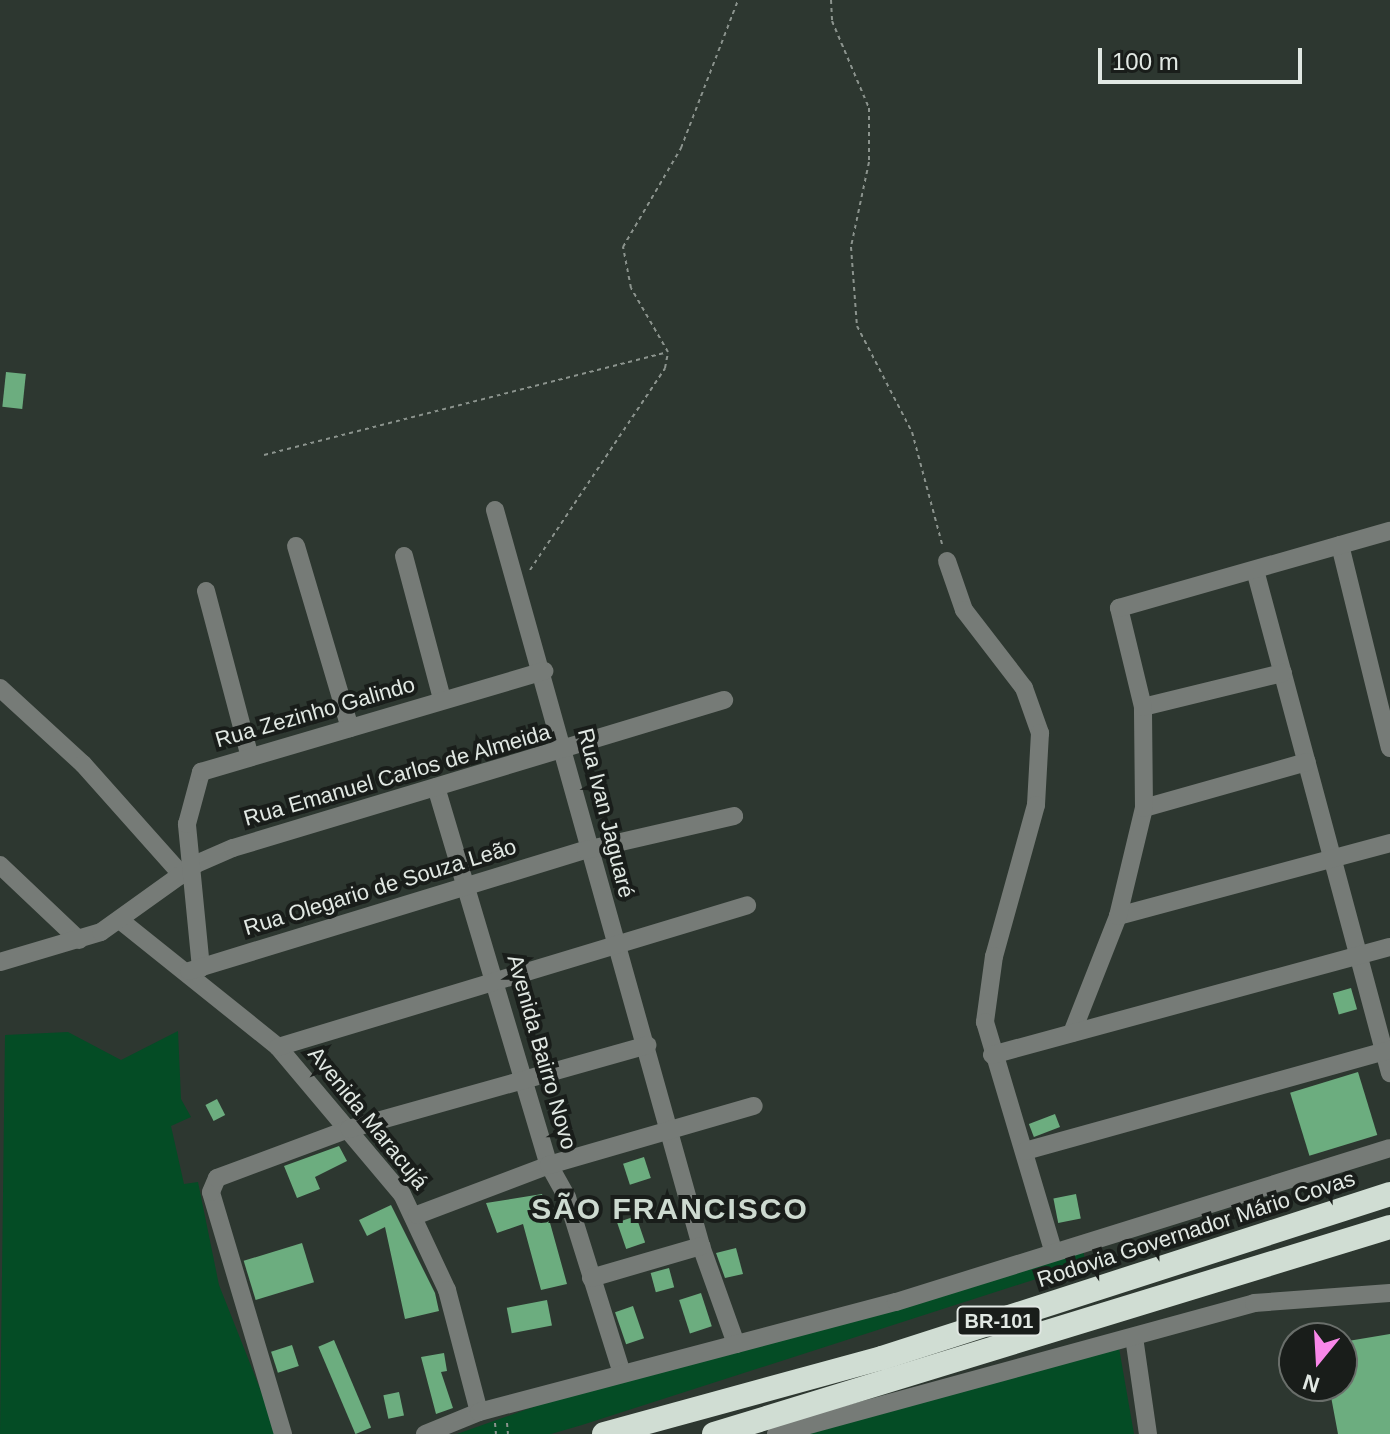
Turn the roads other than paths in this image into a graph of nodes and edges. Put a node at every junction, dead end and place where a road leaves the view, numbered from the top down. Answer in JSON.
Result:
{"nodes":[{"id":1,"x":495,"y":510,"type":"dead end"},
{"id":2,"x":1390,"y":531,"type":"edge"},
{"id":3,"x":1340,"y":545,"type":"junction"},
{"id":4,"x":296,"y":546,"type":"dead end"},
{"id":5,"x":404,"y":556,"type":"dead end"},
{"id":6,"x":947,"y":561,"type":"road end"},
{"id":7,"x":1255,"y":570,"type":"junction"},
{"id":8,"x":206,"y":591,"type":"dead end"},
{"id":9,"x":544,"y":671,"type":"junction"},
{"id":10,"x":1283,"y":673,"type":"junction"},
{"id":11,"x":0,"y":677,"type":"edge"},
{"id":12,"x":0,"y":688,"type":"edge"},
{"id":13,"x":442,"y":699,"type":"junction"},
{"id":14,"x":724,"y":700,"type":"dead end"},
{"id":15,"x":1143,"y":707,"type":"junction"},
{"id":16,"x":350,"y":728,"type":"junction"},
{"id":17,"x":1390,"y":748,"type":"edge"},
{"id":18,"x":566,"y":750,"type":"junction"},
{"id":19,"x":250,"y":757,"type":"junction"},
{"id":20,"x":1307,"y":762,"type":"junction"},
{"id":21,"x":436,"y":787,"type":"junction"},
{"id":22,"x":1144,"y":808,"type":"junction"},
{"id":23,"x":734,"y":816,"type":"dead end"},
{"id":24,"x":1390,"y":843,"type":"edge"},
{"id":25,"x":586,"y":850,"type":"junction"},
{"id":26,"x":1334,"y":863,"type":"junction"},
{"id":27,"x":0,"y":865,"type":"edge"},
{"id":28,"x":189,"y":869,"type":"junction"},
{"id":29,"x":466,"y":885,"type":"junction"},
{"id":30,"x":747,"y":905,"type":"dead end"},
{"id":31,"x":1118,"y":916,"type":"junction"},
{"id":32,"x":121,"y":921,"type":"junction"},
{"id":33,"x":79,"y":940,"type":"junction"},
{"id":34,"x":615,"y":944,"type":"junction"},
{"id":35,"x":1390,"y":947,"type":"edge"},
{"id":36,"x":1359,"y":955,"type":"junction"},
{"id":37,"x":0,"y":962,"type":"edge"},
{"id":38,"x":195,"y":969,"type":"junction"},
{"id":39,"x":499,"y":981,"type":"junction"},
{"id":40,"x":1072,"y":1033,"type":"junction"},
{"id":41,"x":647,"y":1045,"type":"junction"},
{"id":42,"x":278,"y":1047,"type":"junction"},
{"id":43,"x":1387,"y":1051,"type":"edge"},
{"id":44,"x":992,"y":1055,"type":"junction"},
{"id":45,"x":1390,"y":1073,"type":"edge"},
{"id":46,"x":527,"y":1081,"type":"junction"},
{"id":47,"x":754,"y":1106,"type":"dead end"},
{"id":48,"x":349,"y":1129,"type":"junction"},
{"id":49,"x":667,"y":1129,"type":"junction"},
{"id":50,"x":1390,"y":1148,"type":"edge"},
{"id":51,"x":1025,"y":1151,"type":"junction"},
{"id":52,"x":549,"y":1165,"type":"junction"},
{"id":53,"x":1390,"y":1194,"type":"edge"},
{"id":54,"x":417,"y":1215,"type":"junction"},
{"id":55,"x":1390,"y":1227,"type":"edge"},
{"id":56,"x":701,"y":1246,"type":"junction"},
{"id":57,"x":1053,"y":1250,"type":"junction"},
{"id":58,"x":591,"y":1278,"type":"junction"},
{"id":59,"x":1390,"y":1293,"type":"edge"},
{"id":60,"x":1134,"y":1337,"type":"junction"},
{"id":61,"x":736,"y":1344,"type":"junction"},
{"id":62,"x":622,"y":1373,"type":"junction"},
{"id":63,"x":479,"y":1412,"type":"junction"},
{"id":64,"x":283,"y":1434,"type":"edge"},
{"id":65,"x":425,"y":1434,"type":"edge"},
{"id":66,"x":604,"y":1434,"type":"edge"},
{"id":67,"x":714,"y":1434,"type":"edge"},
{"id":68,"x":776,"y":1434,"type":"edge"},
{"id":69,"x":1148,"y":1434,"type":"edge"}],
"edges":[{"from":1,"to":9,"type":"street","name":"Rua Ivan Jaguaré"},
{"from":2,"to":3,"type":"street"},
{"from":3,"to":7,"type":"street"},
{"from":3,"to":17,"type":"street"},
{"from":4,"to":16,"type":"street"},
{"from":5,"to":13,"type":"street"},
{"from":6,"to":44,"type":"street"},
{"from":7,"to":10,"type":"street"},
{"from":7,"to":15,"type":"street"},
{"from":8,"to":19,"type":"street"},
{"from":9,"to":13,"type":"street","name":"Rua Zezinho Galindo"},
{"from":9,"to":18,"type":"street","name":"Rua Ivan Jaguaré"},
{"from":10,"to":15,"type":"street"},
{"from":10,"to":20,"type":"street"},
{"from":11,"to":12,"type":"street"},
{"from":12,"to":28,"type":"street"},
{"from":13,"to":16,"type":"street","name":"Rua Zezinho Galindo"},
{"from":14,"to":18,"type":"street","name":"Rua Emanuel Carlos de Almeida"},
{"from":15,"to":22,"type":"street"},
{"from":16,"to":19,"type":"street","name":"Rua Zezinho Galindo"},
{"from":18,"to":21,"type":"street","name":"Rua Emanuel Carlos de Almeida"},
{"from":18,"to":25,"type":"street","name":"Rua Ivan Jaguaré"},
{"from":19,"to":28,"type":"street","name":"Rua Zezinho Galindo"},
{"from":20,"to":22,"type":"street"},
{"from":20,"to":26,"type":"street"},
{"from":21,"to":28,"type":"street","name":"Rua Emanuel Carlos de Almeida"},
{"from":21,"to":29,"type":"street","name":"Avenida Bairro Novo"},
{"from":22,"to":31,"type":"street"},
{"from":23,"to":25,"type":"street","name":"Rua Olegario de Souza Leão"},
{"from":24,"to":26,"type":"street"},
{"from":25,"to":29,"type":"street","name":"Rua Olegario de Souza Leão"},
{"from":25,"to":34,"type":"street","name":"Rua Ivan Jaguaré"},
{"from":26,"to":31,"type":"street"},
{"from":26,"to":36,"type":"street"},
{"from":27,"to":33,"type":"street"},
{"from":28,"to":32,"type":"street","name":"Rua Emanuel Carlos de Almeida"},
{"from":28,"to":38,"type":"street","name":"Rua Zezinho Galindo"},
{"from":29,"to":38,"type":"street","name":"Rua Olegario de Souza Leão"},
{"from":29,"to":39,"type":"street","name":"Avenida Bairro Novo"},
{"from":30,"to":34,"type":"street"},
{"from":31,"to":40,"type":"street"},
{"from":32,"to":33,"type":"street","name":"Rua Emanuel Carlos de Almeida"},
{"from":32,"to":38,"type":"street","name":"Avenida Maracujá"},
{"from":33,"to":37,"type":"street","name":"Rua Emanuel Carlos de Almeida"},
{"from":34,"to":39,"type":"street"},
{"from":34,"to":41,"type":"street","name":"Rua Ivan Jaguaré"},
{"from":35,"to":36,"type":"street"},
{"from":36,"to":40,"type":"street"},
{"from":36,"to":43,"type":"street"},
{"from":38,"to":42,"type":"street","name":"Avenida Maracujá"},
{"from":39,"to":42,"type":"street"},
{"from":39,"to":46,"type":"street","name":"Avenida Bairro Novo"},
{"from":40,"to":44,"type":"street"},
{"from":41,"to":46,"type":"street"},
{"from":41,"to":49,"type":"street","name":"Rua Ivan Jaguaré"},
{"from":42,"to":48,"type":"street","name":"Avenida Maracujá"},
{"from":43,"to":45,"type":"street"},
{"from":43,"to":51,"type":"street"},
{"from":44,"to":51,"type":"street"},
{"from":46,"to":48,"type":"street"},
{"from":46,"to":52,"type":"street","name":"Avenida Bairro Novo"},
{"from":47,"to":49,"type":"street"},
{"from":48,"to":54,"type":"street","name":"Avenida Maracujá"},
{"from":48,"to":64,"type":"street"},
{"from":49,"to":52,"type":"street"},
{"from":49,"to":56,"type":"street","name":"Rua Ivan Jaguaré"},
{"from":50,"to":57,"type":"street"},
{"from":51,"to":57,"type":"street"},
{"from":52,"to":54,"type":"street"},
{"from":52,"to":58,"type":"street","name":"Avenida Bairro Novo"},
{"from":53,"to":66,"type":"highway","name":"Rodovia Governador Mário Covas","number":"BR-101"},
{"from":54,"to":63,"type":"street","name":"Avenida Maracujá"},
{"from":55,"to":67,"type":"highway","number":"BR-101"},
{"from":56,"to":58,"type":"street"},
{"from":56,"to":61,"type":"street","name":"Rua Ivan Jaguaré"},
{"from":57,"to":61,"type":"street"},
{"from":58,"to":62,"type":"street","name":"Avenida Bairro Novo"},
{"from":59,"to":60,"type":"street"},
{"from":60,"to":68,"type":"street"},
{"from":60,"to":69,"type":"street"},
{"from":61,"to":62,"type":"street"},
{"from":62,"to":63,"type":"street"},
{"from":63,"to":65,"type":"street"}]}
